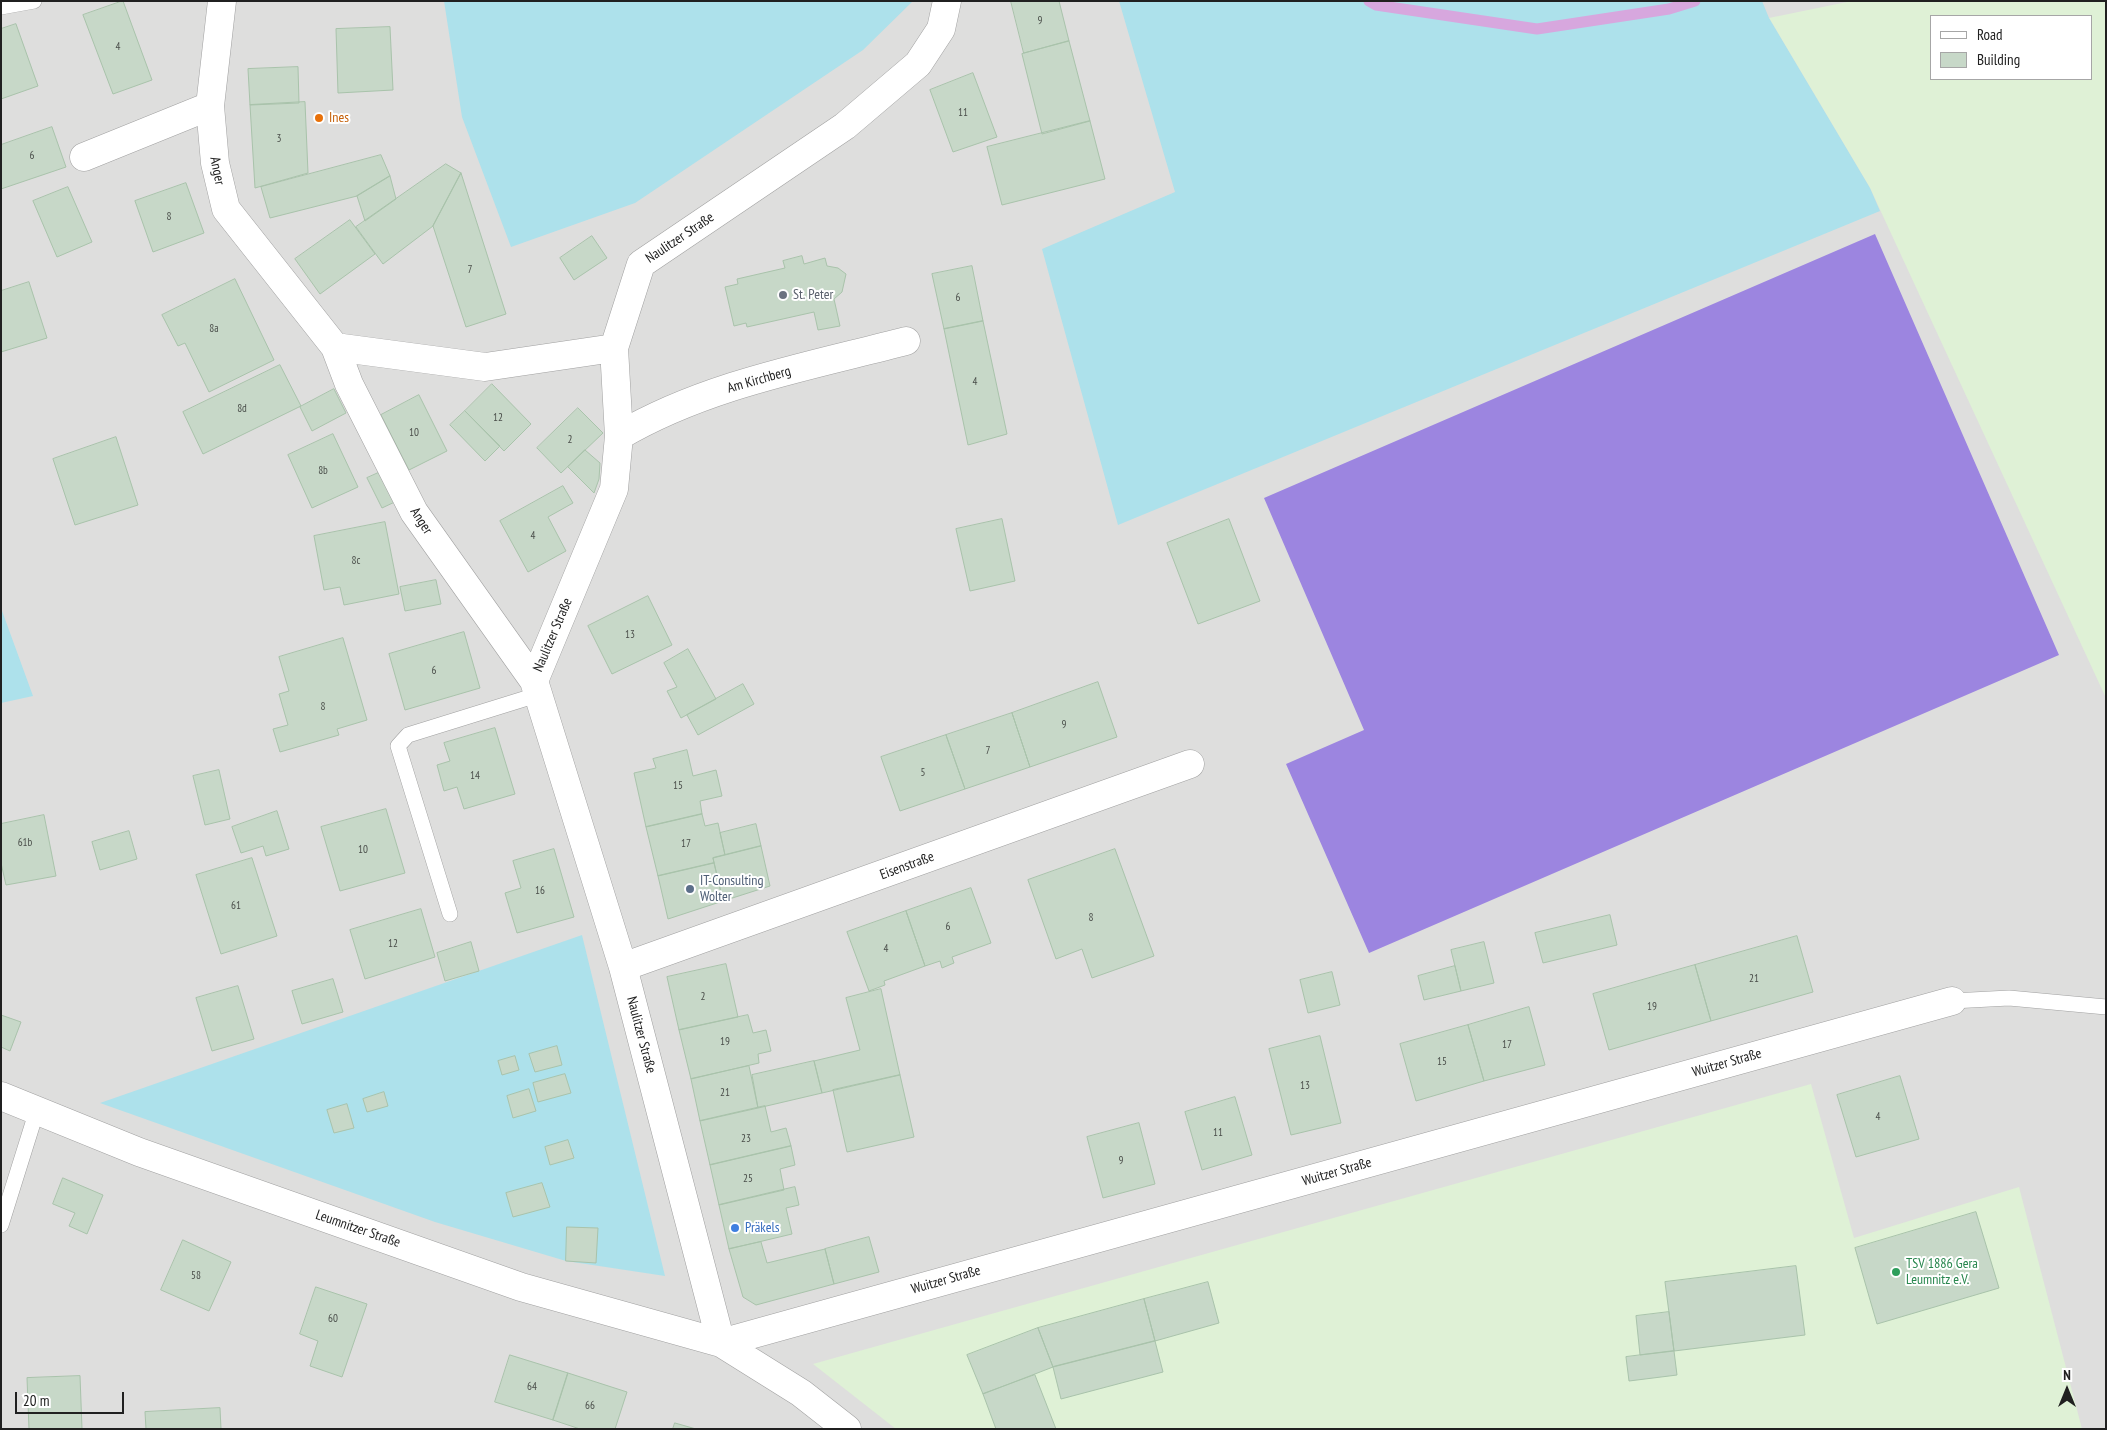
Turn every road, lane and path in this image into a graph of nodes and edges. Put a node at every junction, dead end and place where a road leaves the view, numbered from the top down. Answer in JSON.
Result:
{"nodes":[{"id":1,"x":34,"y":1,"type":"edge"},
{"id":2,"x":222,"y":1,"type":"edge"},
{"id":3,"x":947,"y":1,"type":"edge"},
{"id":4,"x":1,"y":7,"type":"edge"},
{"id":5,"x":210,"y":106,"type":"junction"},
{"id":6,"x":84,"y":157,"type":"dead end"},
{"id":7,"x":906,"y":341,"type":"dead end"},
{"id":8,"x":334,"y":347,"type":"junction"},
{"id":9,"x":614,"y":348,"type":"junction"},
{"id":10,"x":619,"y":436,"type":"junction"},
{"id":11,"x":537,"y":688,"type":"junction"},
{"id":12,"x":1190,"y":764,"type":"dead end"},
{"id":13,"x":450,"y":914,"type":"dead end"},
{"id":14,"x":623,"y":967,"type":"junction"},
{"id":15,"x":1952,"y":1001,"type":"joint"},
{"id":16,"x":2106,"y":1007,"type":"edge"},
{"id":17,"x":1,"y":1096,"type":"edge"},
{"id":18,"x":37,"y":1110,"type":"junction"},
{"id":19,"x":1,"y":1225,"type":"edge"},
{"id":20,"x":721,"y":1343,"type":"junction"},
{"id":21,"x":847,"y":1429,"type":"edge"}],
"edges":[{"from":1,"to":4,"type":"lane"},
{"from":2,"to":5,"type":"street","name":"Anger"},
{"from":3,"to":9,"type":"street","name":"Naulitzer Straße"},
{"from":5,"to":6,"type":"street"},
{"from":5,"to":8,"type":"street","name":"Anger"},
{"from":7,"to":10,"type":"street","name":"Am Kirchberg"},
{"from":8,"to":9,"type":"street"},
{"from":8,"to":11,"type":"street","name":"Anger"},
{"from":9,"to":10,"type":"street","name":"Naulitzer Straße"},
{"from":10,"to":11,"type":"street","name":"Naulitzer Straße"},
{"from":11,"to":13,"type":"lane"},
{"from":11,"to":14,"type":"street","name":"Naulitzer Straße"},
{"from":12,"to":14,"type":"street","name":"Eisenstraße"},
{"from":14,"to":20,"type":"street","name":"Naulitzer Straße"},
{"from":15,"to":16,"type":"lane"},
{"from":15,"to":20,"type":"street","name":"Wuitzer Straße"},
{"from":17,"to":18,"type":"street","name":"Leumnitzer Straße"},
{"from":18,"to":19,"type":"lane"},
{"from":18,"to":20,"type":"street","name":"Leumnitzer Straße"},
{"from":20,"to":21,"type":"street"}]}
